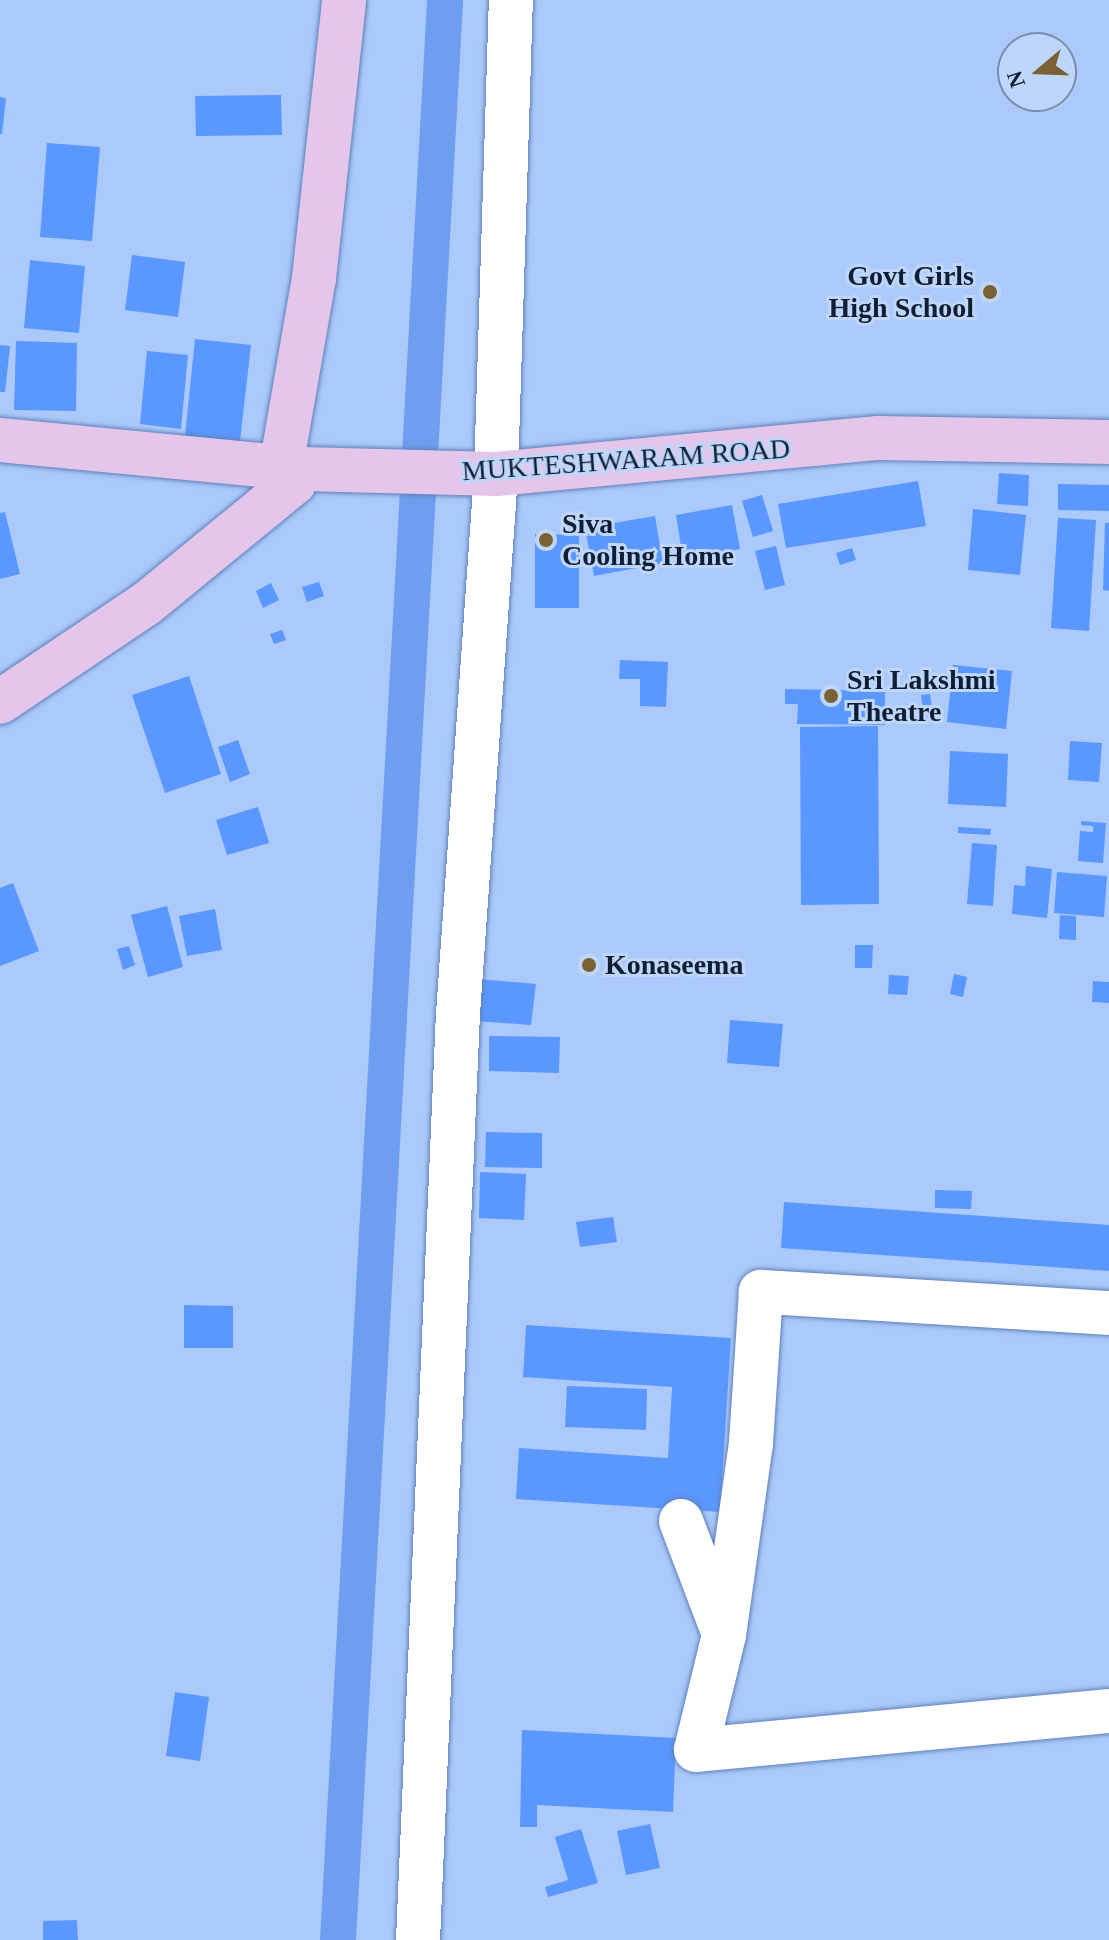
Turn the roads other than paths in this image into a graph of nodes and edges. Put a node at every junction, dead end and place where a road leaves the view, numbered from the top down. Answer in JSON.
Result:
{"nodes":[{"id":1,"x":344,"y":0,"type":"edge"},
{"id":2,"x":511,"y":0,"type":"edge"},
{"id":3,"x":0,"y":440,"type":"edge"},
{"id":4,"x":1109,"y":442,"type":"edge"},
{"id":5,"x":300,"y":468,"type":"junction"},
{"id":6,"x":481,"y":473,"type":"junction"},
{"id":7,"x":0,"y":702,"type":"edge"},
{"id":8,"x":1109,"y":1313,"type":"edge"},
{"id":9,"x":681,"y":1521,"type":"dead end"},
{"id":10,"x":724,"y":1635,"type":"junction"},
{"id":11,"x":1109,"y":1711,"type":"edge"},
{"id":12,"x":418,"y":1940,"type":"edge"}],
"edges":[{"from":1,"to":5,"type":"main road"},
{"from":2,"to":6,"type":"street"},
{"from":3,"to":5,"type":"main road","name":"MUKTESHWARAM ROAD"},
{"from":4,"to":6,"type":"main road","name":"MUKTESHWARAM ROAD"},
{"from":5,"to":6,"type":"main road","name":"MUKTESHWARAM ROAD"},
{"from":5,"to":7,"type":"main road"},
{"from":6,"to":12,"type":"street"},
{"from":8,"to":10,"type":"street"},
{"from":9,"to":10,"type":"street"},
{"from":10,"to":11,"type":"street"}]}
